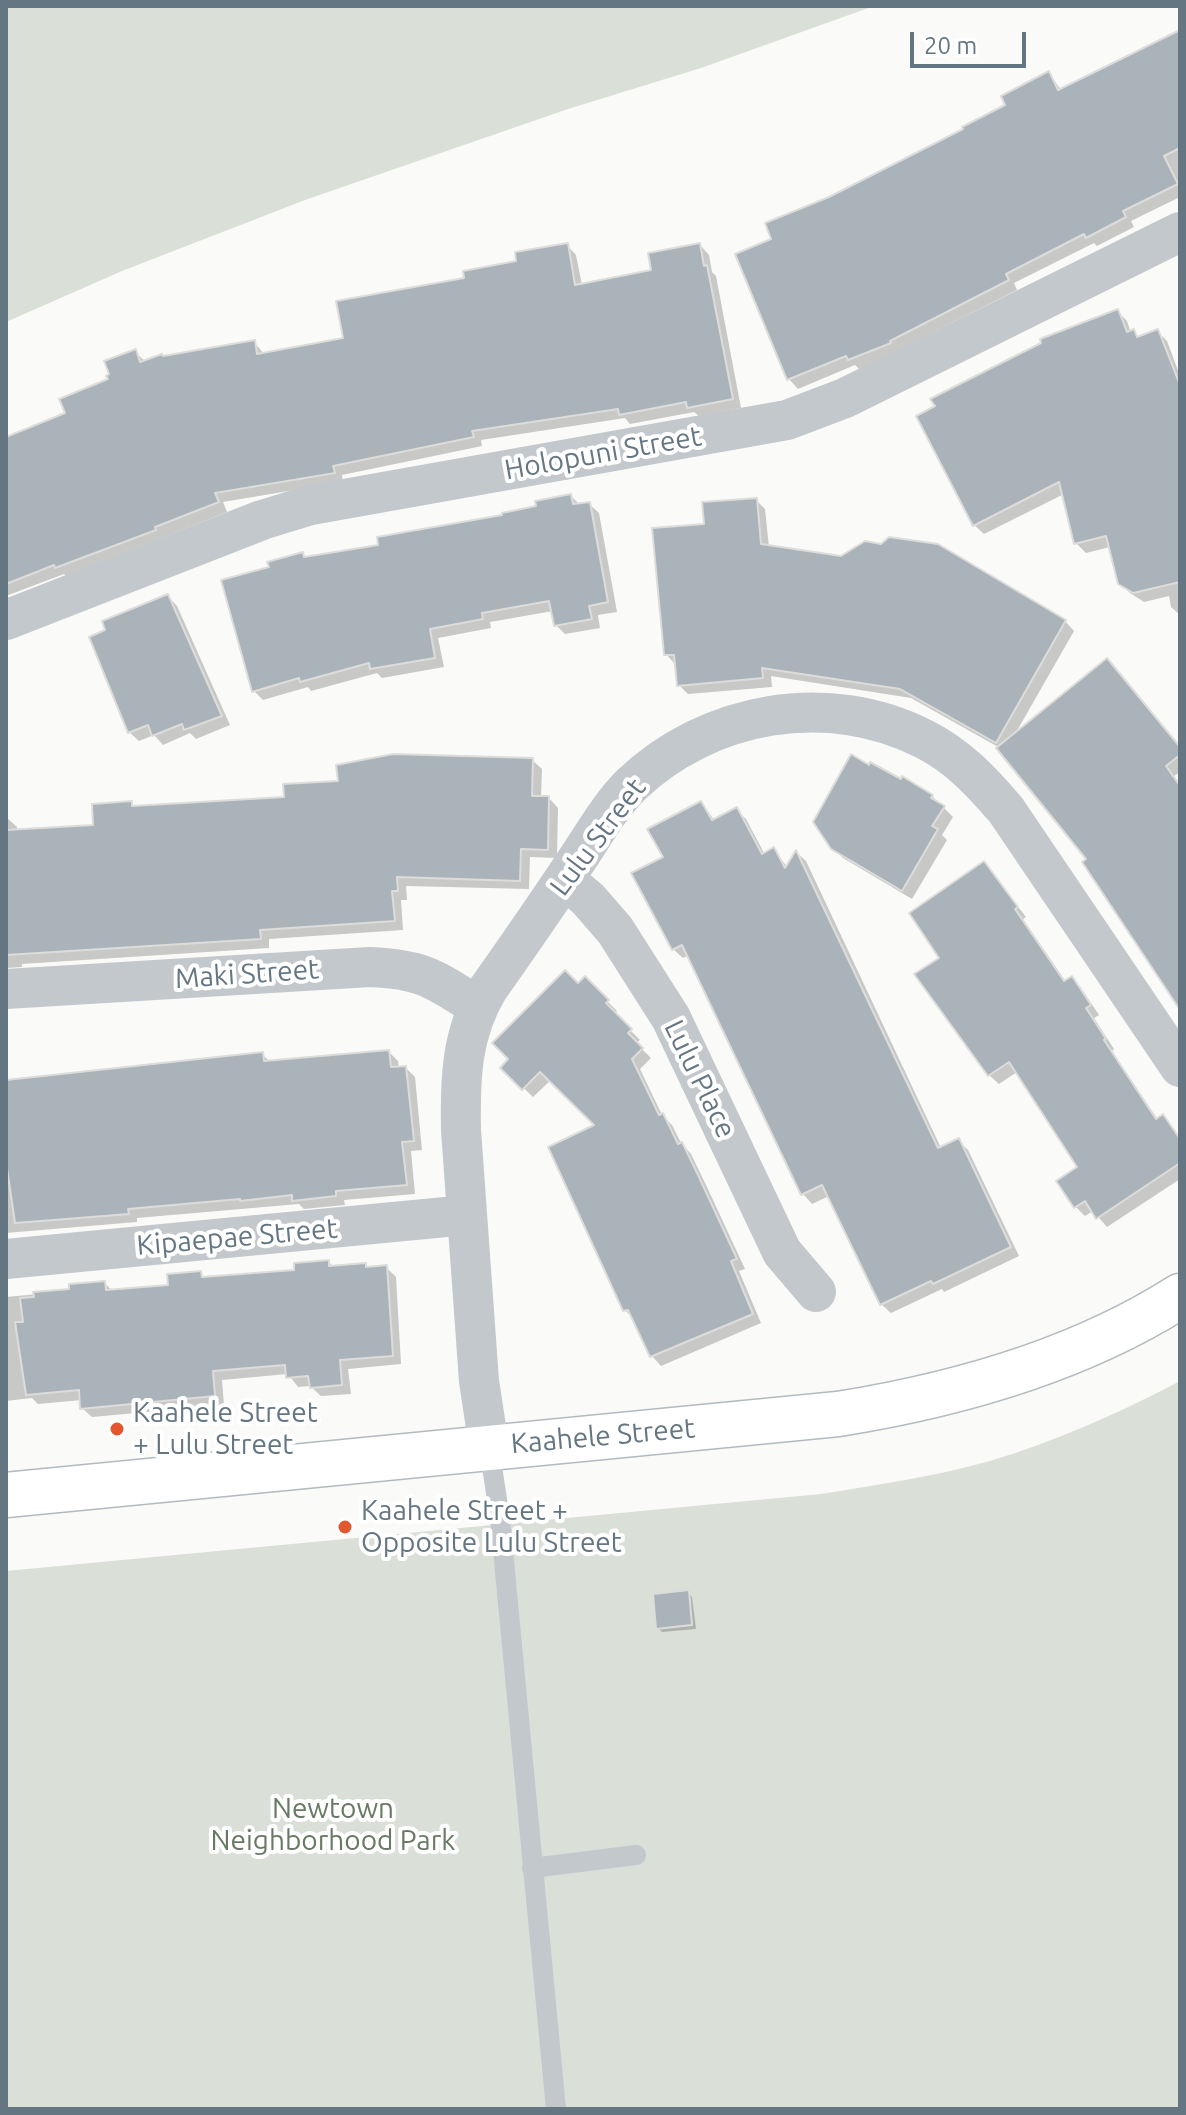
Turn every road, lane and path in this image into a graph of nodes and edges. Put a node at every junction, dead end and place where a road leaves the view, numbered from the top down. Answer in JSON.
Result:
{"nodes":[{"id":1,"x":1178,"y":237,"type":"edge"},
{"id":2,"x":6,"y":620,"type":"edge"},
{"id":3,"x":564,"y":879,"type":"junction"},
{"id":4,"x":6,"y":989,"type":"edge"},
{"id":5,"x":478,"y":1007,"type":"junction"},
{"id":6,"x":1180,"y":1067,"type":"edge"},
{"id":7,"x":467,"y":1215,"type":"junction"},
{"id":8,"x":6,"y":1259,"type":"edge"},
{"id":9,"x":816,"y":1292,"type":"dead end"},
{"id":10,"x":1180,"y":1296,"type":"edge"},
{"id":11,"x":489,"y":1447,"type":"junction"},
{"id":12,"x":6,"y":1495,"type":"edge"},
{"id":13,"x":636,"y":1855,"type":"dead end"},
{"id":14,"x":532,"y":1868,"type":"junction"},
{"id":15,"x":556,"y":2109,"type":"edge"}],
"edges":[{"from":1,"to":2,"type":"street","name":"Holopuni Street"},
{"from":3,"to":5,"type":"street","name":"Lulu Street"},
{"from":3,"to":6,"type":"street","name":"Lulu Street"},
{"from":3,"to":9,"type":"street","name":"Lulu Place"},
{"from":4,"to":5,"type":"street","name":"Maki Street"},
{"from":5,"to":7,"type":"street","name":"Lulu Street"},
{"from":7,"to":8,"type":"street","name":"Kipaepae Street"},
{"from":7,"to":11,"type":"street","name":"Lulu Street"},
{"from":10,"to":11,"type":"street","name":"Kaahele Street"},
{"from":11,"to":12,"type":"street","name":"Kaahele Street"},
{"from":11,"to":14,"type":"lane"},
{"from":13,"to":14,"type":"lane"},
{"from":14,"to":15,"type":"lane"}]}
